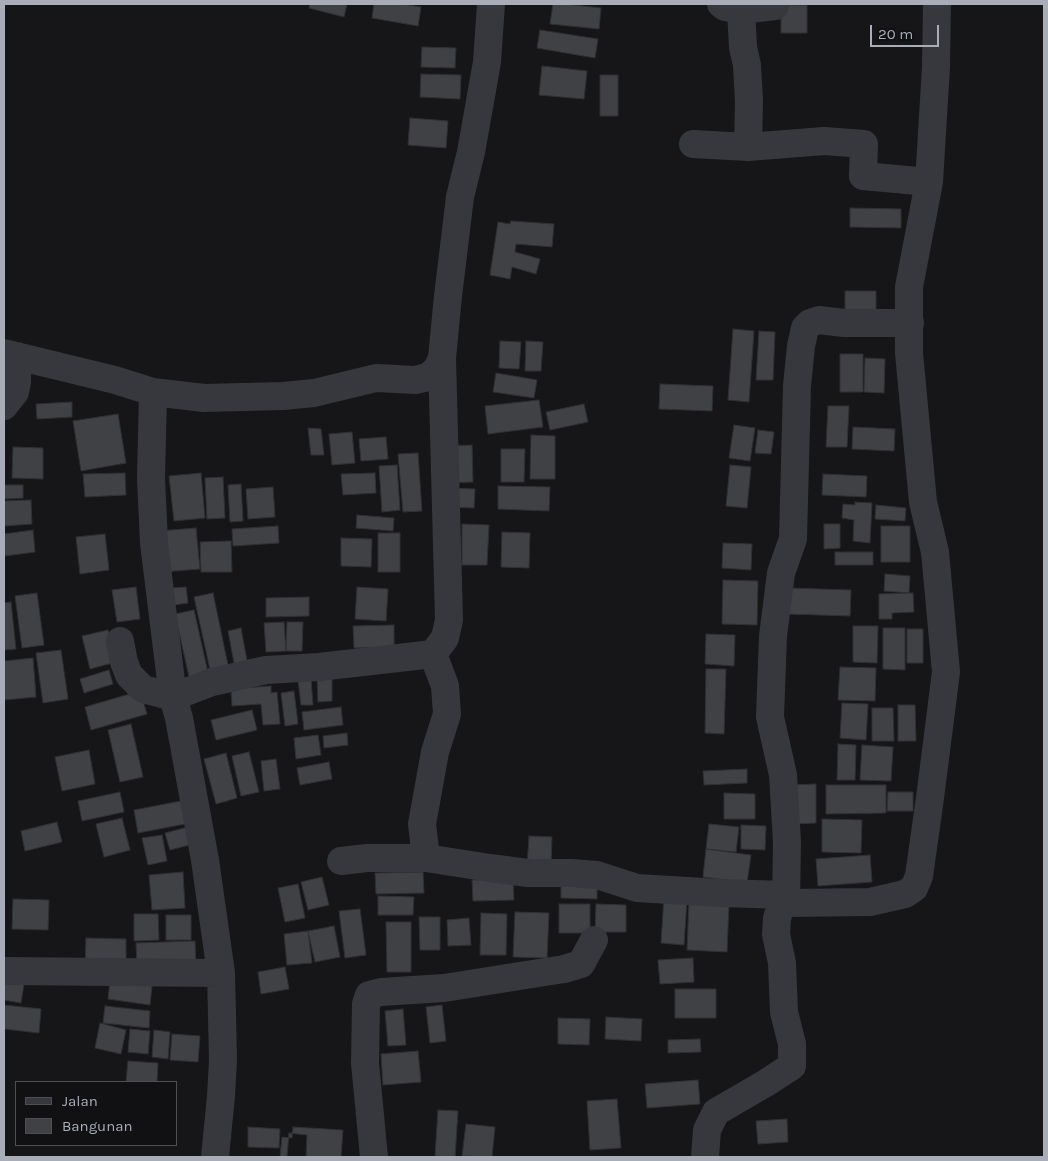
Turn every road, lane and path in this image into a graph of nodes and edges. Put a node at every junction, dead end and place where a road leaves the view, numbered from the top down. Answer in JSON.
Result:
{"nodes":[{"id":1,"x":492,"y":4,"type":"edge"},
{"id":2,"x":937,"y":4,"type":"edge"},
{"id":3,"x":775,"y":6,"type":"dead end"},
{"id":4,"x":731,"y":7,"type":"edge"},
{"id":5,"x":694,"y":144,"type":"dead end"},
{"id":6,"x":748,"y":147,"type":"junction"},
{"id":7,"x":929,"y":182,"type":"junction"},
{"id":8,"x":910,"y":323,"type":"junction"},
{"id":9,"x":10,"y":355,"type":"edge"},
{"id":10,"x":442,"y":358,"type":"junction"},
{"id":11,"x":153,"y":392,"type":"junction"},
{"id":12,"x":4,"y":406,"type":"edge"},
{"id":13,"x":120,"y":641,"type":"dead end"},
{"id":14,"x":433,"y":654,"type":"junction"},
{"id":15,"x":173,"y":697,"type":"junction"},
{"id":16,"x":426,"y":858,"type":"junction"},
{"id":17,"x":342,"y":861,"type":"dead end"},
{"id":18,"x":786,"y":899,"type":"junction"},
{"id":19,"x":594,"y":940,"type":"dead end"},
{"id":20,"x":4,"y":971,"type":"edge"},
{"id":21,"x":221,"y":973,"type":"junction"},
{"id":22,"x":215,"y":1157,"type":"edge"},
{"id":23,"x":374,"y":1157,"type":"edge"},
{"id":24,"x":705,"y":1157,"type":"edge"}],
"edges":[{"from":1,"to":10,"type":"street"},
{"from":2,"to":7,"type":"street"},
{"from":3,"to":4,"type":"street"},
{"from":4,"to":6,"type":"street"},
{"from":5,"to":6,"type":"street"},
{"from":6,"to":7,"type":"street"},
{"from":7,"to":8,"type":"street"},
{"from":8,"to":18,"type":"street"},
{"from":8,"to":18,"type":"street"},
{"from":9,"to":11,"type":"street"},
{"from":9,"to":12,"type":"street"},
{"from":10,"to":11,"type":"street"},
{"from":10,"to":14,"type":"street"},
{"from":11,"to":15,"type":"street"},
{"from":13,"to":15,"type":"street"},
{"from":14,"to":15,"type":"street"},
{"from":14,"to":16,"type":"street"},
{"from":15,"to":21,"type":"street"},
{"from":16,"to":17,"type":"street"},
{"from":16,"to":18,"type":"street"},
{"from":18,"to":24,"type":"street"},
{"from":19,"to":23,"type":"street"},
{"from":20,"to":21,"type":"street"},
{"from":21,"to":22,"type":"street"}]}
